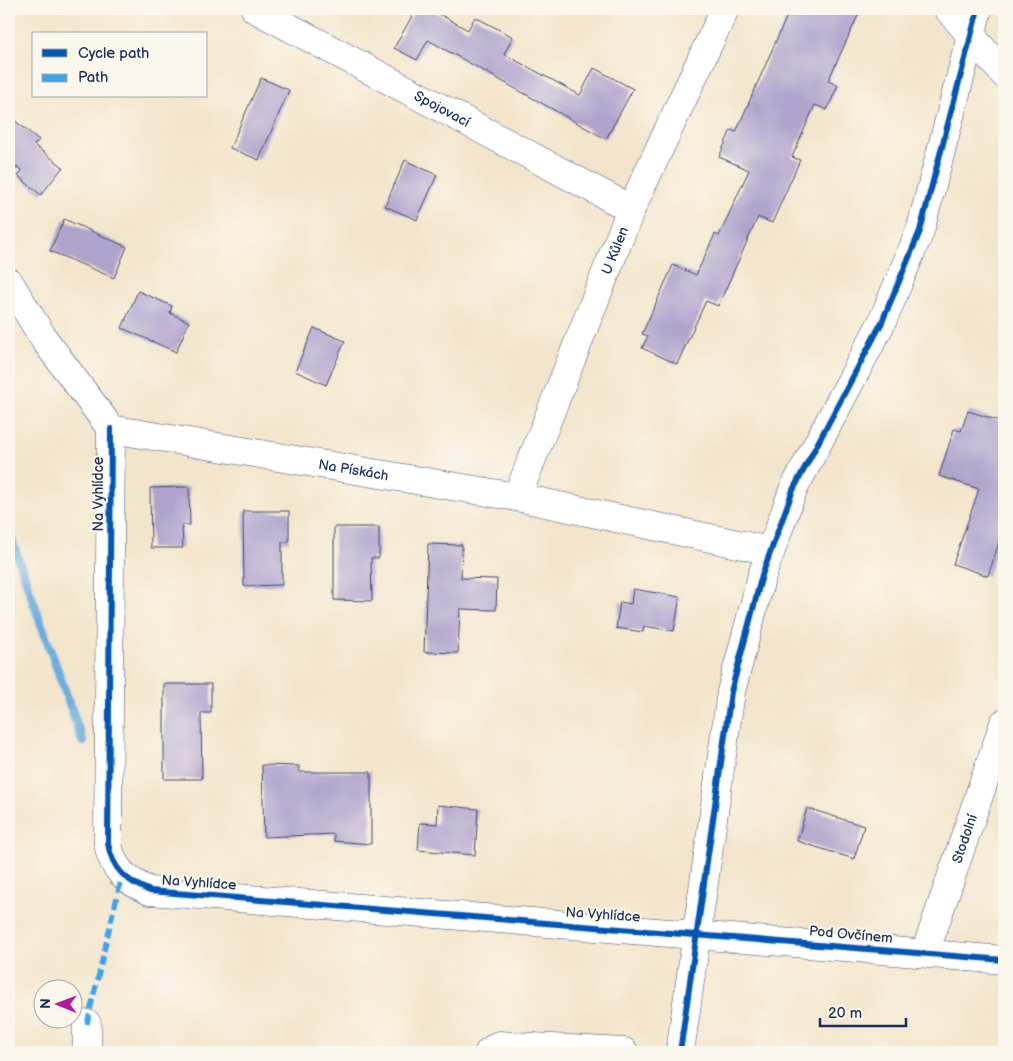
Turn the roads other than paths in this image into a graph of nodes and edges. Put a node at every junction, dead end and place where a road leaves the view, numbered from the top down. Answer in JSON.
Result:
{"nodes":[{"id":1,"x":255,"y":9,"type":"edge"},
{"id":2,"x":725,"y":9,"type":"edge"},
{"id":3,"x":948,"y":9,"type":"edge"},
{"id":4,"x":978,"y":9,"type":"edge"},
{"id":5,"x":970,"y":37,"type":"junction"},
{"id":6,"x":1004,"y":74,"type":"edge"},
{"id":7,"x":631,"y":209,"type":"junction"},
{"id":8,"x":9,"y":282,"type":"edge"},
{"id":9,"x":111,"y":429,"type":"junction"},
{"id":10,"x":517,"y":497,"type":"junction"},
{"id":11,"x":770,"y":551,"type":"junction"},
{"id":12,"x":1004,"y":723,"type":"edge"},
{"id":13,"x":696,"y":934,"type":"junction"},
{"id":14,"x":925,"y":953,"type":"junction"},
{"id":15,"x":1004,"y":960,"type":"edge"},
{"id":16,"x":87,"y":1024,"type":"dead end"},
{"id":17,"x":87,"y":1052,"type":"edge"},
{"id":18,"x":488,"y":1052,"type":"edge"},
{"id":19,"x":624,"y":1052,"type":"edge"},
{"id":20,"x":680,"y":1052,"type":"edge"}],
"edges":[{"from":1,"to":7,"type":"street","name":"Spojovací"},
{"from":2,"to":7,"type":"street","name":"U Kůlen"},
{"from":3,"to":5,"type":"street"},
{"from":4,"to":5,"type":"street"},
{"from":5,"to":6,"type":"street"},
{"from":5,"to":11,"type":"street"},
{"from":7,"to":10,"type":"street","name":"U Kůlen"},
{"from":8,"to":9,"type":"street"},
{"from":9,"to":10,"type":"street","name":"Na Pískách"},
{"from":9,"to":13,"type":"street","name":"Na Vyhlídce"},
{"from":10,"to":11,"type":"street","name":"Na Pískách"},
{"from":11,"to":13,"type":"street"},
{"from":12,"to":14,"type":"street","name":"Stodolní"},
{"from":13,"to":14,"type":"street","name":"Pod Ovčínem"},
{"from":13,"to":20,"type":"street"},
{"from":14,"to":15,"type":"street","name":"Pod Ovčínem"},
{"from":16,"to":17,"type":"street"},
{"from":18,"to":19,"type":"street"}]}
